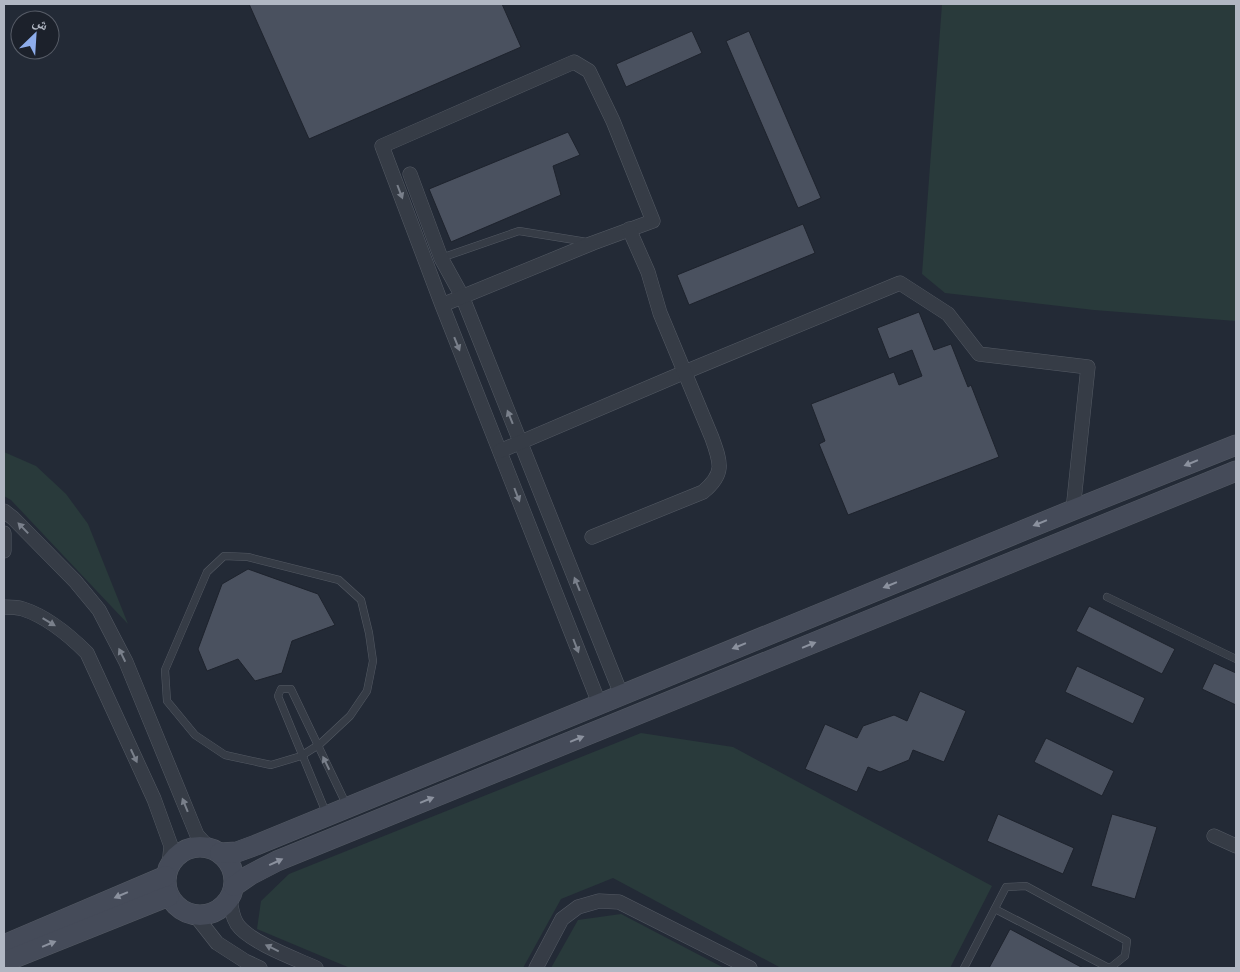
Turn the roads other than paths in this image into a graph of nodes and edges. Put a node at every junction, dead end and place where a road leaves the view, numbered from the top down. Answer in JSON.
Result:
{"nodes":[{"id":1,"x":410,"y":174,"type":"dead end"},
{"id":2,"x":629,"y":229,"type":"junction"},
{"id":3,"x":593,"y":243,"type":"junction"},
{"id":4,"x":441,"y":258,"type":"junction"},
{"id":5,"x":462,"y":296,"type":"junction"},
{"id":6,"x":442,"y":305,"type":"junction"},
{"id":7,"x":685,"y":372,"type":"junction"},
{"id":8,"x":521,"y":442,"type":"junction"},
{"id":9,"x":1236,"y":445,"type":"edge"},
{"id":10,"x":500,"y":452,"type":"junction"},
{"id":11,"x":1236,"y":471,"type":"edge"},
{"id":12,"x":1073,"y":510,"type":"junction"},
{"id":13,"x":4,"y":511,"type":"edge"},
{"id":14,"x":4,"y":534,"type":"edge"},
{"id":15,"x":592,"y":536,"type":"dead end"},
{"id":16,"x":4,"y":551,"type":"edge"},
{"id":17,"x":1107,"y":597,"type":"dead end"},
{"id":18,"x":4,"y":607,"type":"edge"},
{"id":19,"x":1236,"y":659,"type":"edge"},
{"id":20,"x":621,"y":694,"type":"junction"},
{"id":21,"x":599,"y":703,"type":"junction"},
{"id":22,"x":318,"y":746,"type":"junction"},
{"id":23,"x":301,"y":756,"type":"junction"},
{"id":24,"x":347,"y":807,"type":"junction"},
{"id":25,"x":327,"y":815,"type":"junction"},
{"id":26,"x":1214,"y":836,"type":"dead end"},
{"id":27,"x":1236,"y":846,"type":"edge"},
{"id":28,"x":214,"y":850,"type":"junction"},
{"id":29,"x":168,"y":879,"type":"junction"},
{"id":30,"x":232,"y":892,"type":"junction"},
{"id":31,"x":995,"y":909,"type":"junction"},
{"id":32,"x":195,"y":914,"type":"junction"},
{"id":33,"x":4,"y":945,"type":"edge"},
{"id":34,"x":4,"y":962,"type":"edge"},
{"id":35,"x":260,"y":968,"type":"edge"},
{"id":36,"x":316,"y":968,"type":"edge"},
{"id":37,"x":536,"y":968,"type":"edge"},
{"id":38,"x":750,"y":968,"type":"edge"},
{"id":39,"x":964,"y":968,"type":"edge"},
{"id":40,"x":1110,"y":968,"type":"edge"}],
"edges":[{"from":1,"to":4,"type":"street"},
{"from":2,"to":3,"type":"street"},
{"from":2,"to":6,"type":"street","one_way":true},
{"from":2,"to":7,"type":"street"},
{"from":3,"to":4,"type":"lane"},
{"from":3,"to":5,"type":"street"},
{"from":4,"to":5,"type":"street"},
{"from":5,"to":6,"type":"street"},
{"from":8,"to":5,"type":"street","one_way":true},
{"from":6,"to":10,"type":"street","one_way":true},
{"from":7,"to":8,"type":"street"},
{"from":7,"to":12,"type":"street"},
{"from":7,"to":15,"type":"street"},
{"from":8,"to":10,"type":"street"},
{"from":20,"to":8,"type":"street","one_way":true},
{"from":9,"to":12,"type":"main road","one_way":true},
{"from":10,"to":21,"type":"street","one_way":true},
{"from":30,"to":11,"type":"main road","one_way":true},
{"from":12,"to":20,"type":"main road","one_way":true},
{"from":28,"to":13,"type":"street","one_way":true},
{"from":14,"to":16,"type":"street"},
{"from":17,"to":19,"type":"lane"},
{"from":18,"to":29,"type":"street","one_way":true},
{"from":20,"to":21,"type":"main road"},
{"from":21,"to":24,"type":"main road"},
{"from":22,"to":23,"type":"lane"},
{"from":22,"to":23,"type":"lane"},
{"from":22,"to":23,"type":"lane"},
{"from":24,"to":22,"type":"lane","one_way":true},
{"from":23,"to":25,"type":"lane"},
{"from":24,"to":25,"type":"main road"},
{"from":25,"to":28,"type":"main road"},
{"from":26,"to":27,"type":"street"},
{"from":28,"to":29,"type":"main road"},
{"from":28,"to":30,"type":"main road"},
{"from":29,"to":32,"type":"main road"},
{"from":29,"to":33,"type":"main road","one_way":true},
{"from":34,"to":29,"type":"main road","one_way":true},
{"from":30,"to":32,"type":"main road"},
{"from":36,"to":30,"type":"street","one_way":true},
{"from":31,"to":39,"type":"lane"},
{"from":31,"to":40,"type":"lane"},
{"from":31,"to":40,"type":"lane"},
{"from":32,"to":35,"type":"street"},
{"from":37,"to":38,"type":"street"}]}
